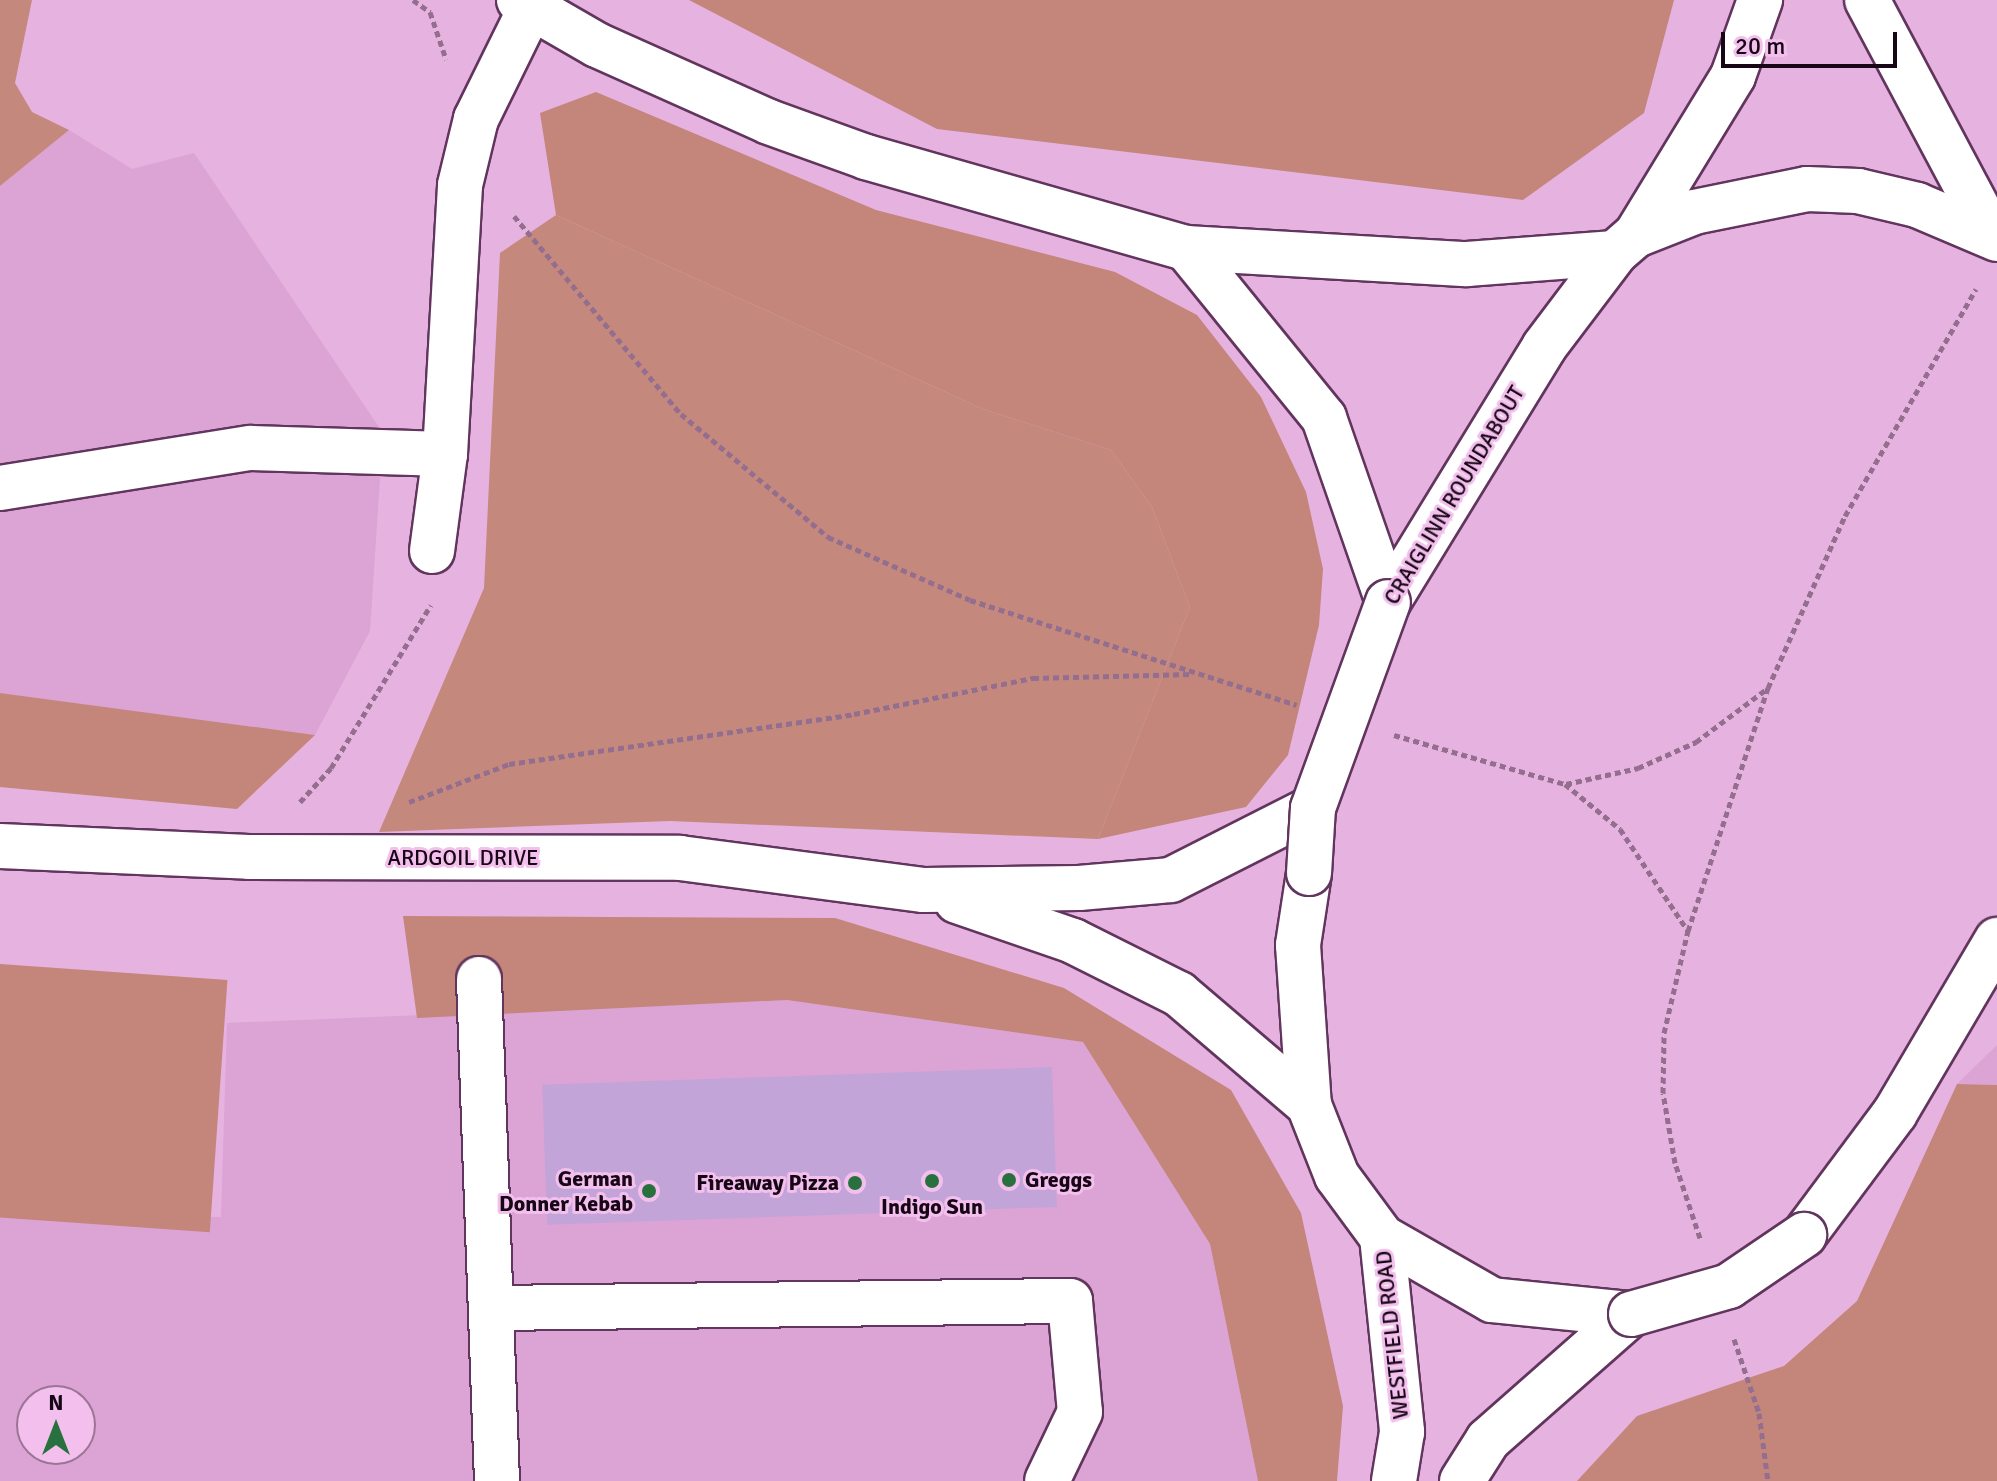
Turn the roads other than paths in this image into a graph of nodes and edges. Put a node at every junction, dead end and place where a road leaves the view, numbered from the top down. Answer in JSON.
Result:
{"nodes":[{"id":1,"x":1760,"y":0,"type":"edge"},
{"id":2,"x":1867,"y":0,"type":"edge"},
{"id":3,"x":525,"y":4,"type":"edge"},
{"id":4,"x":1625,"y":244,"type":"junction"},
{"id":5,"x":1186,"y":248,"type":"junction"},
{"id":6,"x":1990,"y":251,"type":"edge"},
{"id":7,"x":445,"y":454,"type":"junction"},
{"id":8,"x":0,"y":488,"type":"edge"},
{"id":9,"x":432,"y":551,"type":"road end"},
{"id":10,"x":1388,"y":602,"type":"junction"},
{"id":11,"x":1313,"y":808,"type":"junction"},
{"id":12,"x":0,"y":846,"type":"edge"},
{"id":13,"x":924,"y":890,"type":"junction"},
{"id":14,"x":1997,"y":940,"type":"edge"},
{"id":15,"x":479,"y":979,"type":"dead end"},
{"id":16,"x":1309,"y":1105,"type":"junction"},
{"id":17,"x":1382,"y":1237,"type":"junction"},
{"id":18,"x":493,"y":1308,"type":"junction"},
{"id":19,"x":1631,"y":1314,"type":"junction"},
{"id":20,"x":497,"y":1481,"type":"edge"},
{"id":21,"x":1047,"y":1481,"type":"edge"},
{"id":22,"x":1394,"y":1481,"type":"edge"},
{"id":23,"x":1462,"y":1481,"type":"edge"}],
"edges":[{"from":1,"to":4,"type":"main road","name":"CRAIGLINN ROUNDABOUT"},
{"from":2,"to":6,"type":"main road"},
{"from":3,"to":5,"type":"main road"},
{"from":3,"to":7,"type":"main road"},
{"from":4,"to":5,"type":"main road"},
{"from":4,"to":6,"type":"main road"},
{"from":4,"to":10,"type":"main road","name":"CRAIGLINN ROUNDABOUT"},
{"from":5,"to":10,"type":"main road"},
{"from":7,"to":8,"type":"main road"},
{"from":7,"to":9,"type":"main road"},
{"from":10,"to":11,"type":"main road","name":"CRAIGLINN ROUNDABOUT","bridge":true},
{"from":11,"to":13,"type":"main road","name":"ARDGOIL DRIVE"},
{"from":11,"to":16,"type":"main road","name":"CRAIGLINN ROUNDABOUT","bridge":true},
{"from":12,"to":13,"type":"main road","name":"ARDGOIL DRIVE"},
{"from":13,"to":16,"type":"main road","name":"ARDGOIL DRIVE"},
{"from":14,"to":19,"type":"main road","name":"CRAIGLINN ROUNDABOUT","bridge":true},
{"from":15,"to":18,"type":"main road"},
{"from":16,"to":17,"type":"main road","name":"CRAIGLINN ROUNDABOUT"},
{"from":17,"to":19,"type":"main road","name":"CRAIGLINN ROUNDABOUT"},
{"from":17,"to":22,"type":"main road","name":"WESTFIELD ROAD"},
{"from":18,"to":20,"type":"main road"},
{"from":18,"to":21,"type":"main road"},
{"from":19,"to":23,"type":"main road"}]}
